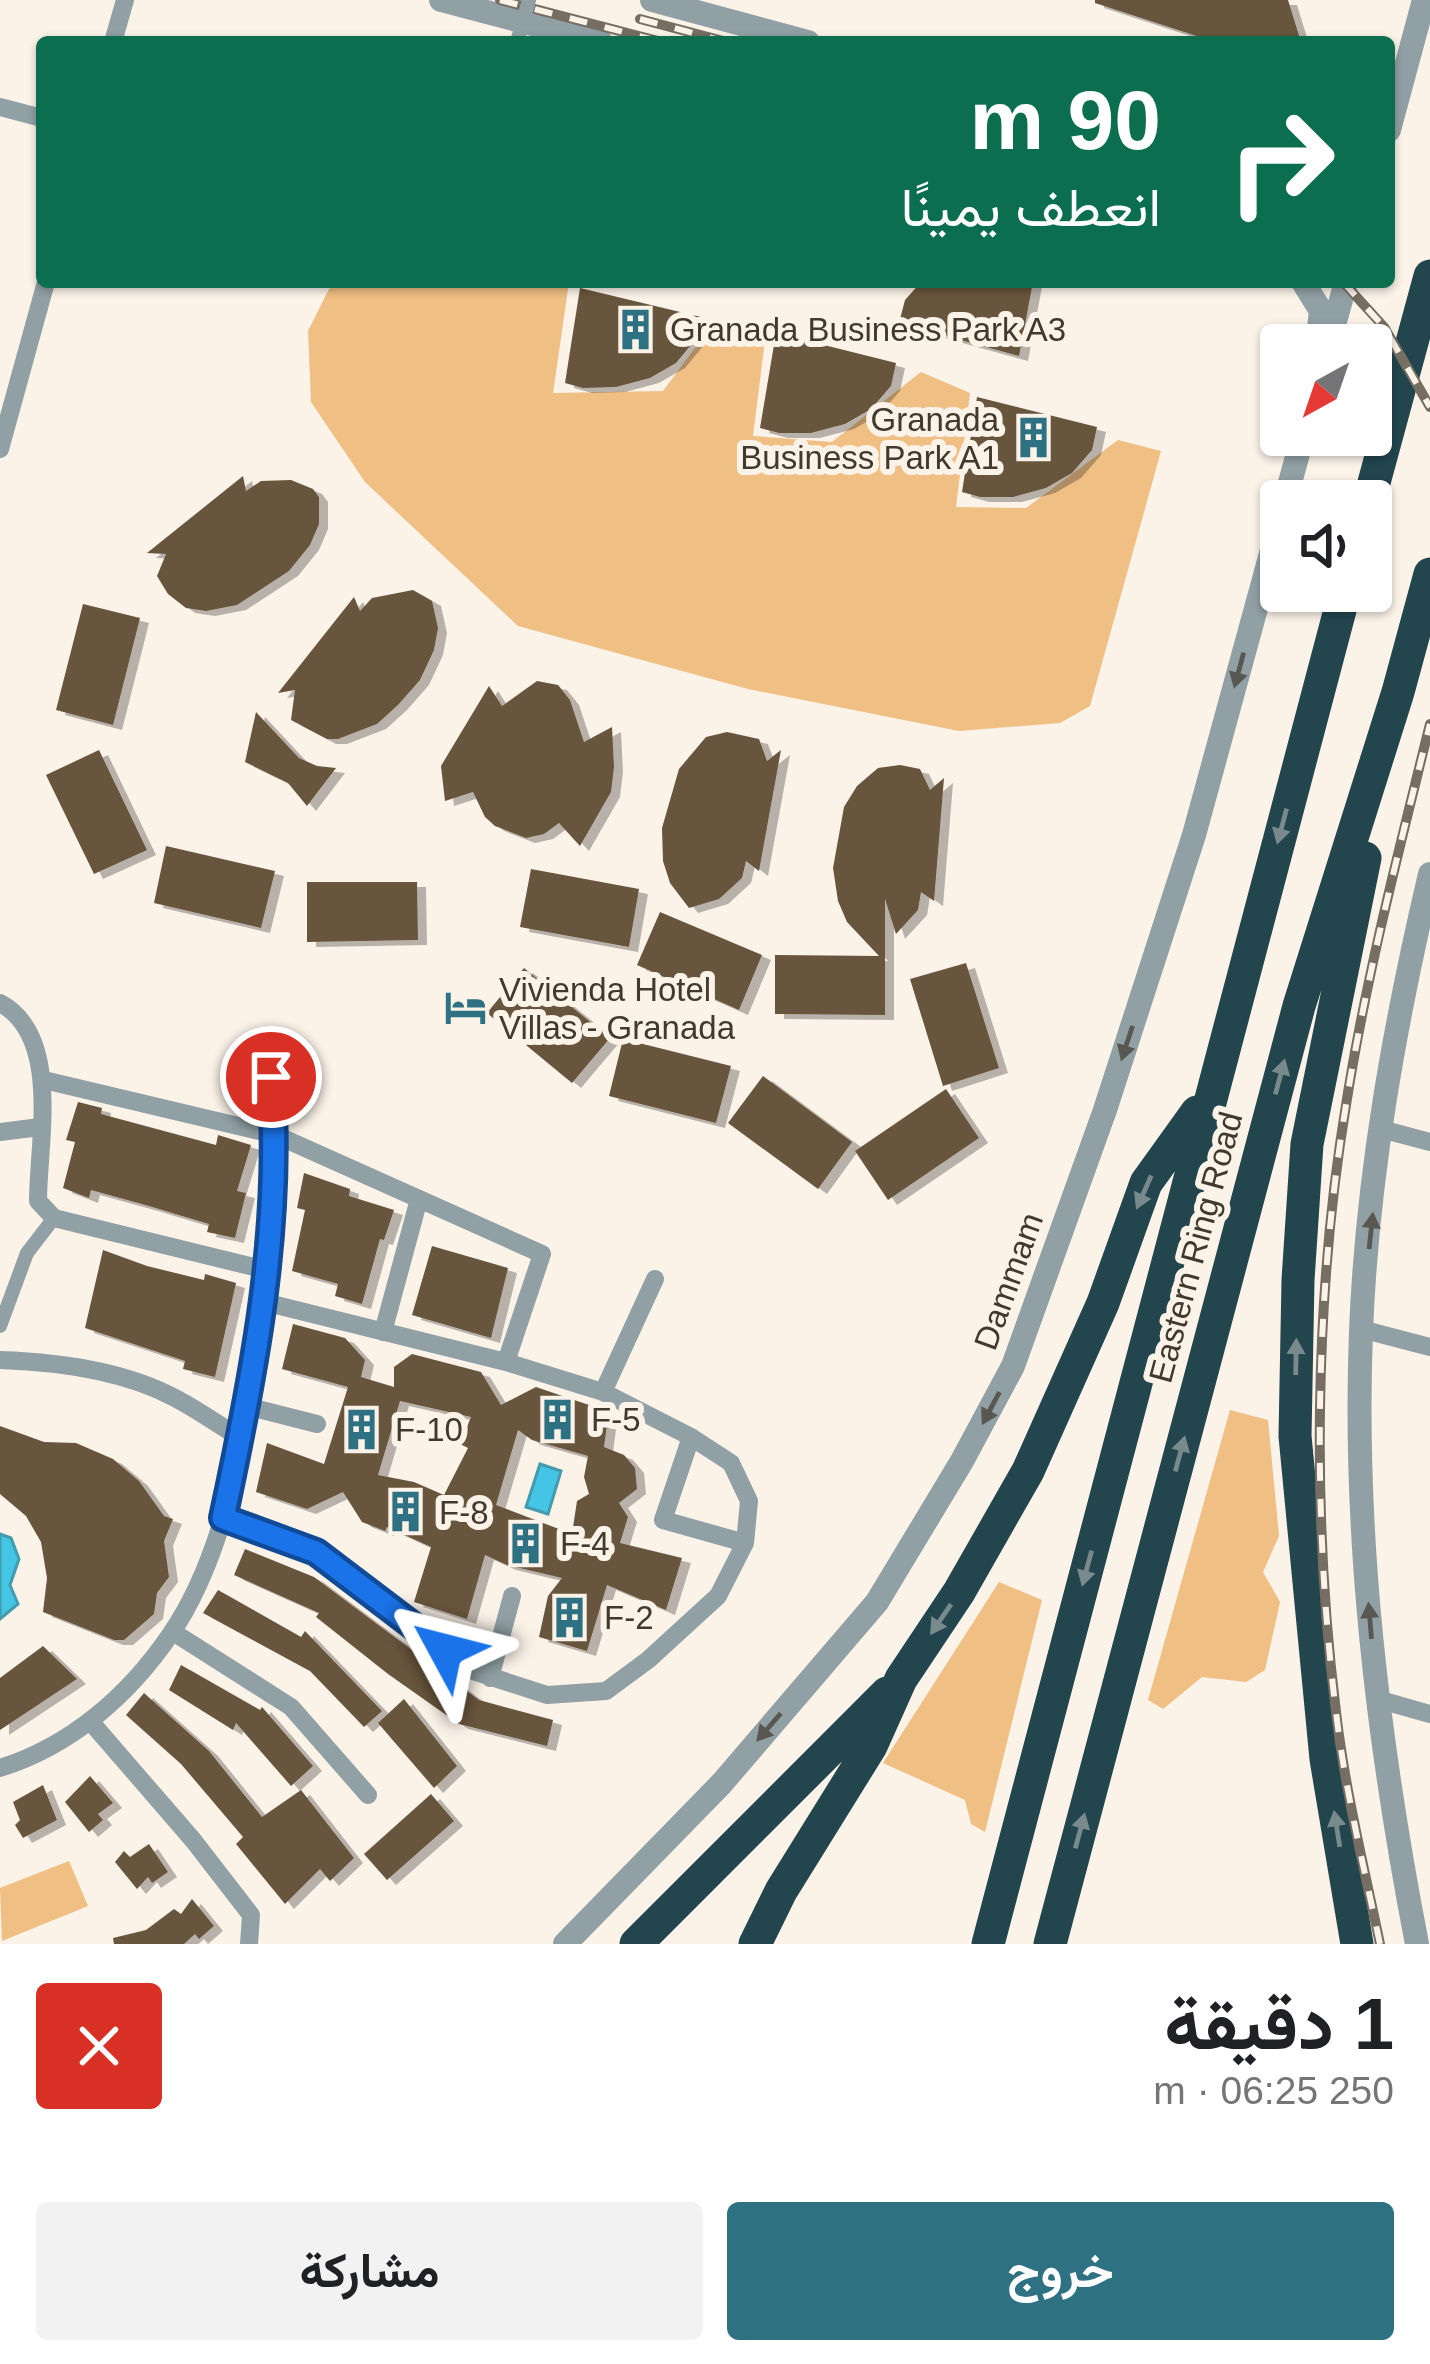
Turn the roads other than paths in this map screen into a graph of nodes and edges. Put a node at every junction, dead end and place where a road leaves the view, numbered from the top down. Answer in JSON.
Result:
{"nodes":[{"id":1,"x":125,"y":0,"type":"edge"},
{"id":2,"x":441,"y":0,"type":"edge"},
{"id":3,"x":529,"y":0,"type":"edge"},
{"id":4,"x":652,"y":0,"type":"edge"},
{"id":5,"x":1424,"y":0,"type":"edge"},
{"id":6,"x":114,"y":36,"type":"edge"},
{"id":7,"x":519,"y":36,"type":"edge"},
{"id":8,"x":578,"y":36,"type":"edge"},
{"id":9,"x":786,"y":36,"type":"edge"},
{"id":10,"x":1408,"y":62,"type":"junction"},
{"id":11,"x":1395,"y":80,"type":"edge"},
{"id":12,"x":0,"y":107,"type":"edge"},
{"id":13,"x":1395,"y":109,"type":"edge"},
{"id":14,"x":36,"y":116,"type":"edge"},
{"id":15,"x":1430,"y":276,"type":"edge"},
{"id":16,"x":44,"y":288,"type":"edge"},
{"id":17,"x":1308,"y":288,"type":"edge"},
{"id":18,"x":1344,"y":288,"type":"edge"},
{"id":19,"x":1319,"y":324,"type":"edge"},
{"id":20,"x":1334,"y":324,"type":"edge"},
{"id":21,"x":0,"y":449,"type":"edge"},
{"id":22,"x":1375,"y":480,"type":"edge"},
{"id":23,"x":1430,"y":574,"type":"edge"},
{"id":24,"x":1260,"y":595,"type":"edge"},
{"id":25,"x":1339,"y":612,"type":"edge"},
{"id":26,"x":1397,"y":692,"type":"junction"},
{"id":27,"x":1430,"y":874,"type":"edge"},
{"id":28,"x":0,"y":1004,"type":"edge"},
{"id":29,"x":255,"y":1040,"type":"dead end"},
{"id":30,"x":44,"y":1080,"type":"junction"},
{"id":31,"x":1209,"y":1096,"type":"junction"},
{"id":32,"x":40,"y":1127,"type":"junction"},
{"id":33,"x":1381,"y":1129,"type":"junction"},
{"id":34,"x":0,"y":1132,"type":"edge"},
{"id":35,"x":276,"y":1136,"type":"junction"},
{"id":36,"x":1430,"y":1142,"type":"edge"},
{"id":37,"x":419,"y":1199,"type":"junction"},
{"id":38,"x":54,"y":1218,"type":"junction"},
{"id":39,"x":266,"y":1270,"type":"junction"},
{"id":40,"x":655,"y":1279,"type":"dead end"},
{"id":41,"x":264,"y":1302,"type":"junction"},
{"id":42,"x":0,"y":1326,"type":"edge"},
{"id":43,"x":1361,"y":1329,"type":"junction"},
{"id":44,"x":382,"y":1332,"type":"junction"},
{"id":45,"x":1430,"y":1348,"type":"edge"},
{"id":46,"x":0,"y":1360,"type":"edge"},
{"id":47,"x":506,"y":1362,"type":"junction"},
{"id":48,"x":603,"y":1392,"type":"junction"},
{"id":49,"x":246,"y":1406,"type":"junction"},
{"id":50,"x":317,"y":1424,"type":"dead end"},
{"id":51,"x":692,"y":1437,"type":"junction"},
{"id":52,"x":240,"y":1438,"type":"junction"},
{"id":53,"x":223,"y":1518,"type":"junction"},
{"id":54,"x":745,"y":1543,"type":"junction"},
{"id":55,"x":512,"y":1597,"type":"dead end"},
{"id":56,"x":173,"y":1632,"type":"junction"},
{"id":57,"x":490,"y":1678,"type":"junction"},
{"id":58,"x":901,"y":1679,"type":"junction"},
{"id":59,"x":1377,"y":1700,"type":"junction"},
{"id":60,"x":1430,"y":1714,"type":"edge"},
{"id":61,"x":90,"y":1721,"type":"junction"},
{"id":62,"x":0,"y":1768,"type":"edge"},
{"id":63,"x":368,"y":1795,"type":"dead end"},
{"id":64,"x":249,"y":1944,"type":"edge"},
{"id":65,"x":566,"y":1944,"type":"edge"},
{"id":66,"x":636,"y":1944,"type":"edge"},
{"id":67,"x":755,"y":1944,"type":"edge"},
{"id":68,"x":988,"y":1944,"type":"edge"},
{"id":69,"x":1050,"y":1944,"type":"edge"},
{"id":70,"x":1357,"y":1944,"type":"edge"},
{"id":71,"x":1417,"y":1944,"type":"edge"}],
"edges":[{"from":1,"to":6,"type":"street"},
{"from":2,"to":8,"type":"street"},
{"from":3,"to":7,"type":"street","bridge":true},
{"from":4,"to":9,"type":"street"},
{"from":5,"to":10,"type":"street"},
{"from":10,"to":11,"type":"street"},
{"from":10,"to":13,"type":"street"},
{"from":12,"to":14,"type":"street"},
{"from":15,"to":22,"type":"highway"},
{"from":16,"to":21,"type":"street"},
{"from":17,"to":19,"type":"street"},
{"from":18,"to":20,"type":"street"},
{"from":23,"to":26,"type":"highway","name":"Eastern Ring Road"},
{"from":24,"to":65,"type":"street","name":"Dammam","one_way":true},
{"from":25,"to":31,"type":"highway","name":"Eastern Ring Road","one_way":true},
{"from":69,"to":26,"type":"highway","name":"Eastern Ring Road","one_way":true},
{"from":70,"to":26,"type":"highway","one_way":true},
{"from":27,"to":33,"type":"street"},
{"from":28,"to":30,"type":"street"},
{"from":29,"to":35,"type":"street"},
{"from":30,"to":32,"type":"street"},
{"from":30,"to":35,"type":"street"},
{"from":31,"to":58,"type":"highway","one_way":true},
{"from":31,"to":68,"type":"highway","name":"Eastern Ring Road","one_way":true},
{"from":32,"to":34,"type":"street"},
{"from":32,"to":38,"type":"street"},
{"from":33,"to":36,"type":"street"},
{"from":43,"to":33,"type":"street","one_way":true},
{"from":35,"to":37,"type":"street"},
{"from":35,"to":39,"type":"street"},
{"from":37,"to":44,"type":"street"},
{"from":37,"to":47,"type":"street"},
{"from":38,"to":39,"type":"street"},
{"from":38,"to":42,"type":"street"},
{"from":39,"to":41,"type":"street"},
{"from":40,"to":48,"type":"street"},
{"from":41,"to":44,"type":"street"},
{"from":41,"to":49,"type":"street"},
{"from":43,"to":45,"type":"street"},
{"from":59,"to":43,"type":"street","one_way":true},
{"from":44,"to":47,"type":"street"},
{"from":46,"to":52,"type":"street"},
{"from":47,"to":48,"type":"street"},
{"from":48,"to":51,"type":"street"},
{"from":49,"to":50,"type":"street"},
{"from":49,"to":52,"type":"street"},
{"from":51,"to":54,"type":"street"},
{"from":51,"to":54,"type":"street"},
{"from":52,"to":53,"type":"street"},
{"from":53,"to":56,"type":"street"},
{"from":53,"to":57,"type":"street"},
{"from":54,"to":57,"type":"street"},
{"from":55,"to":57,"type":"street"},
{"from":56,"to":61,"type":"street"},
{"from":56,"to":63,"type":"street"},
{"from":58,"to":66,"type":"highway"},
{"from":58,"to":67,"type":"highway"},
{"from":59,"to":60,"type":"street"},
{"from":59,"to":71,"type":"street"},
{"from":61,"to":62,"type":"street"},
{"from":61,"to":64,"type":"street"}]}
